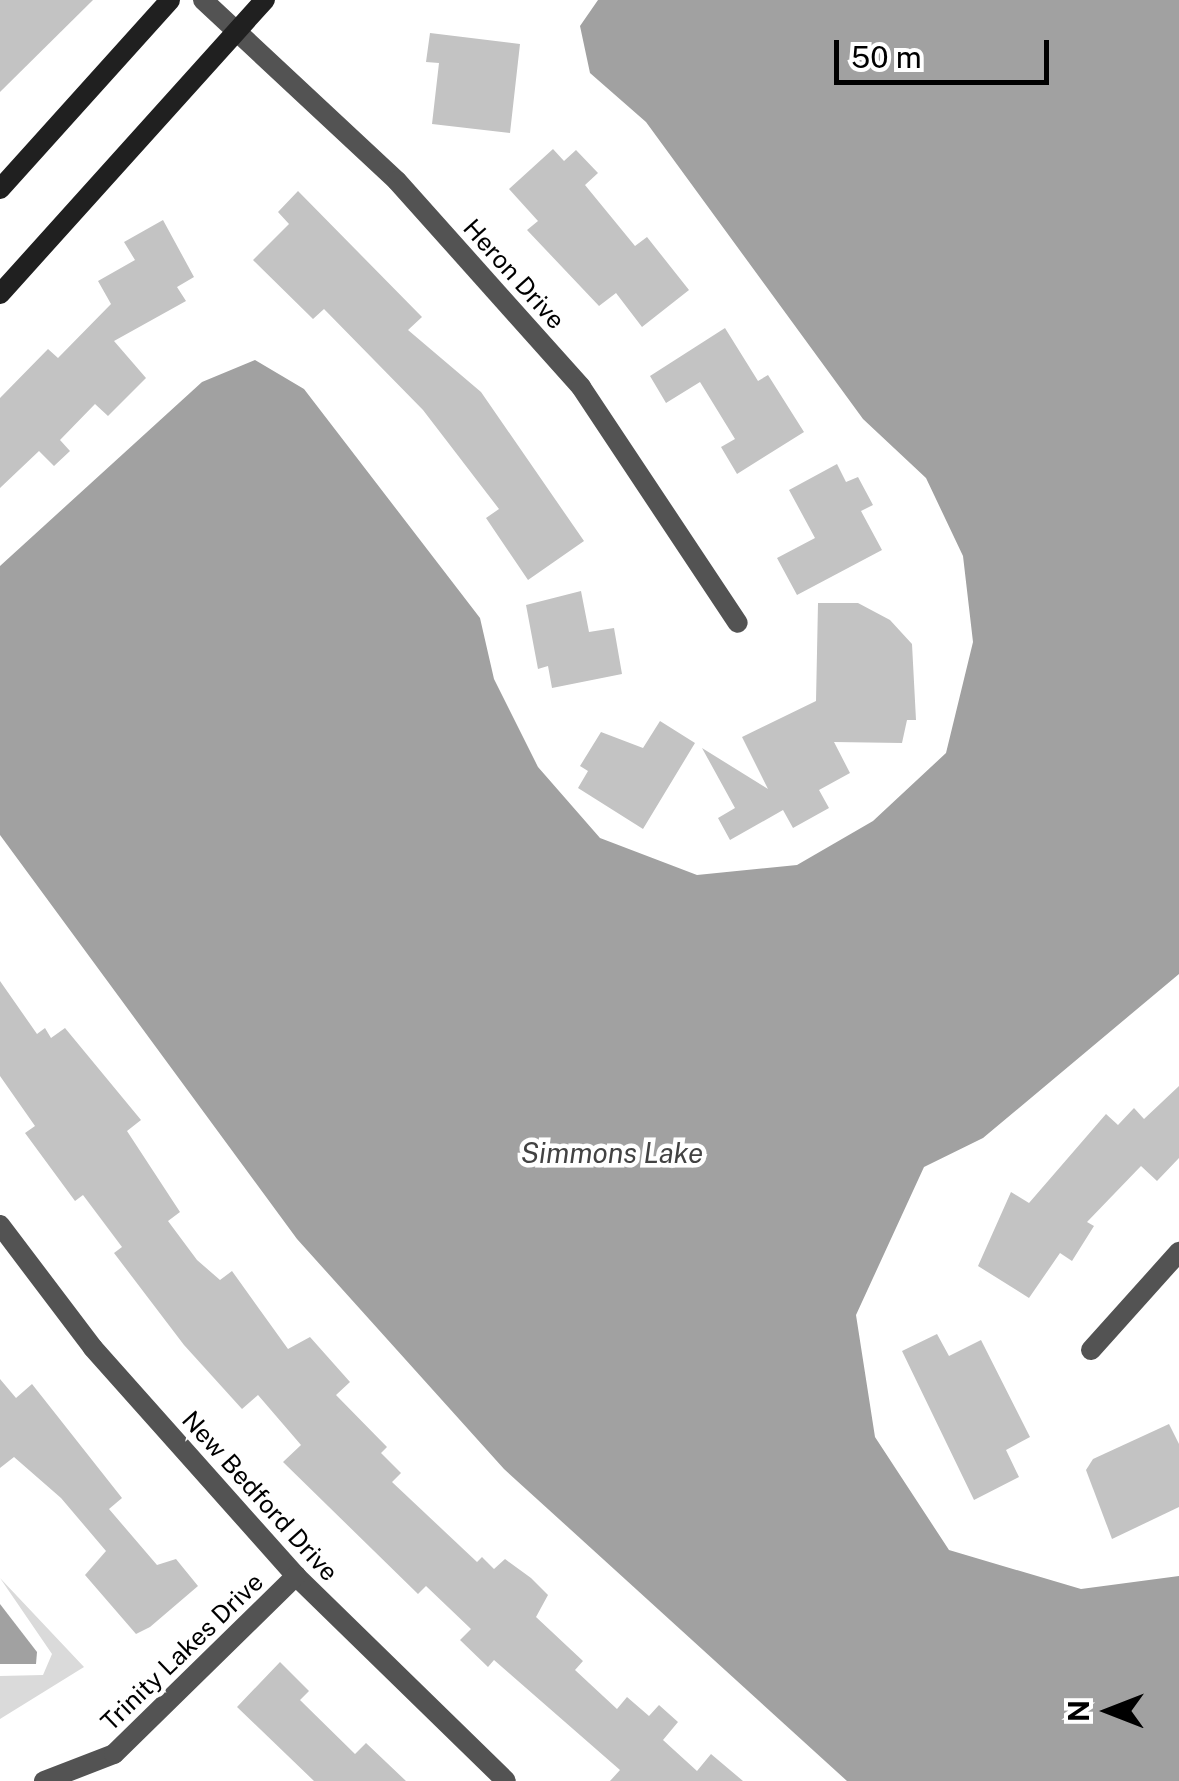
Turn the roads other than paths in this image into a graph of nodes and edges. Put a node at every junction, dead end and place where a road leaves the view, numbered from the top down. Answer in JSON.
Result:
{"nodes":[{"id":1,"x":170,"y":0,"type":"edge"},
{"id":2,"x":203,"y":0,"type":"edge"},
{"id":3,"x":265,"y":0,"type":"edge"},
{"id":4,"x":237,"y":28,"type":"junction"},
{"id":5,"x":0,"y":189,"type":"edge"},
{"id":6,"x":0,"y":294,"type":"edge"},
{"id":7,"x":738,"y":622,"type":"dead end"},
{"id":8,"x":0,"y":1226,"type":"edge"},
{"id":9,"x":1179,"y":1252,"type":"edge"},
{"id":10,"x":1090,"y":1350,"type":"dead end"},
{"id":11,"x":296,"y":1576,"type":"junction"},
{"id":12,"x":44,"y":1781,"type":"edge"},
{"id":13,"x":506,"y":1781,"type":"edge"}],
"edges":[{"from":1,"to":5,"type":"street"},
{"from":2,"to":4,"type":"street","name":"Heron Drive"},
{"from":3,"to":4,"type":"street"},
{"from":4,"to":6,"type":"street"},
{"from":4,"to":7,"type":"street","name":"Heron Drive"},
{"from":8,"to":11,"type":"street","name":"New Bedford Drive"},
{"from":9,"to":10,"type":"street"},
{"from":11,"to":12,"type":"street","name":"Trinity Lakes Drive"},
{"from":11,"to":13,"type":"street","name":"New Bedford Drive"}]}
